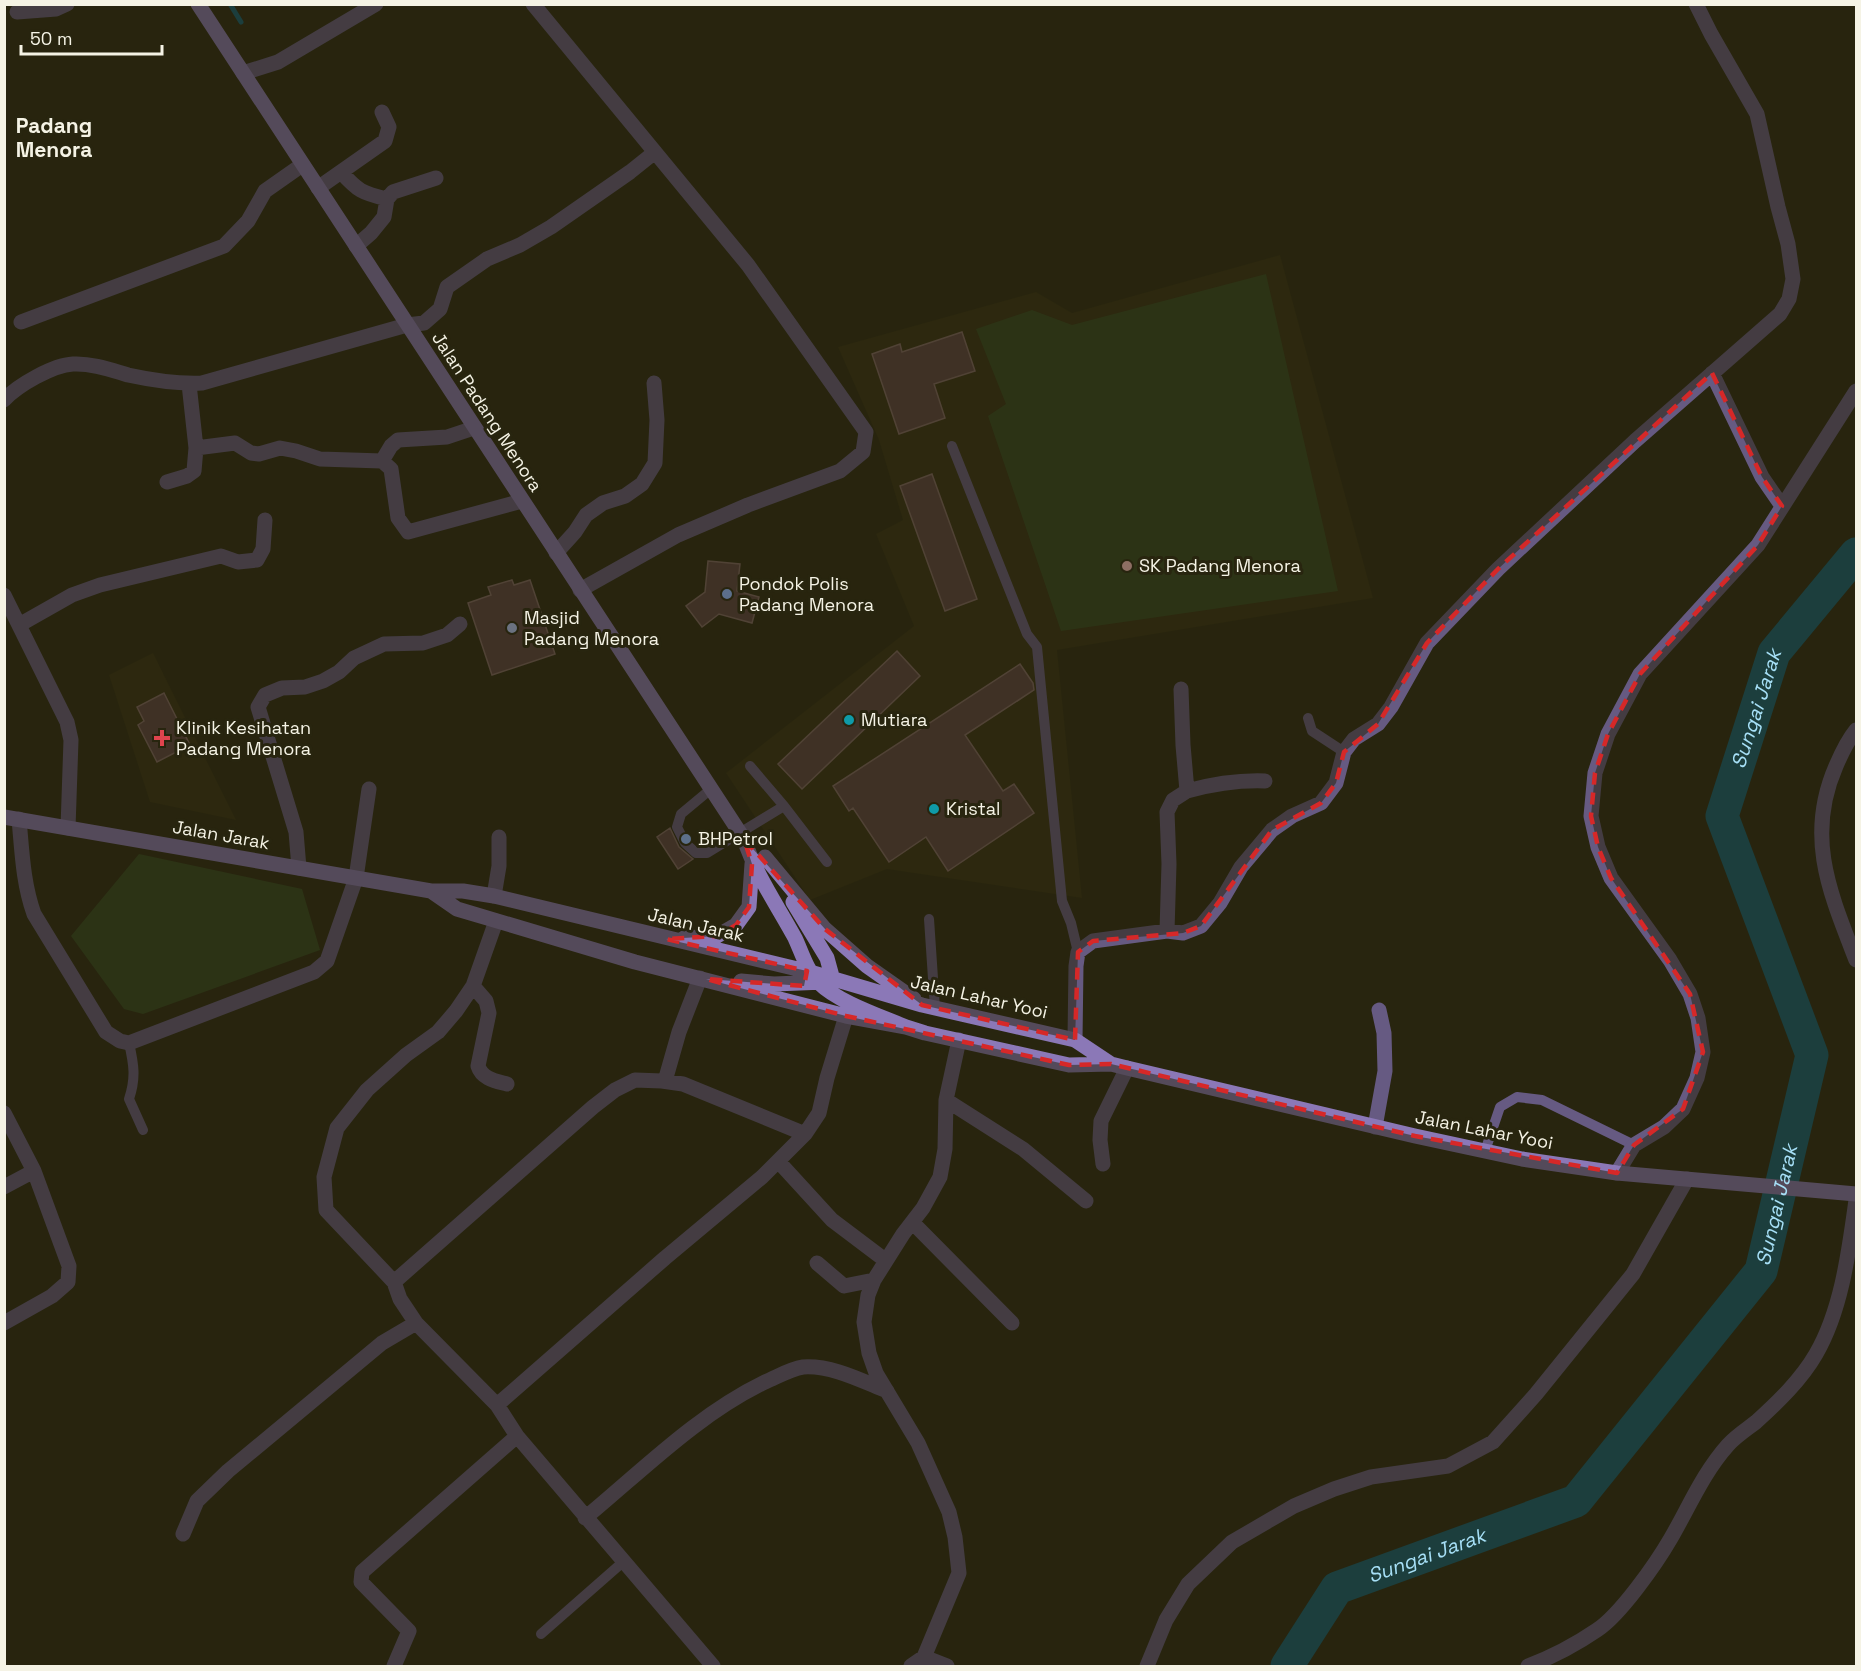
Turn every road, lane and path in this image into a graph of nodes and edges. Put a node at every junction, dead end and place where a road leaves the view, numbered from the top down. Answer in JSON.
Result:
{"nodes":[{"id":1,"x":67,"y":4,"type":"edge"},
{"id":2,"x":198,"y":4,"type":"edge"},
{"id":3,"x":375,"y":4,"type":"edge"},
{"id":4,"x":533,"y":4,"type":"edge"},
{"id":5,"x":1696,"y":4,"type":"edge"},
{"id":6,"x":17,"y":12,"type":"dead end"},
{"id":7,"x":243,"y":73,"type":"junction"},
{"id":8,"x":382,"y":112,"type":"dead end"},
{"id":9,"x":655,"y":152,"type":"junction"},
{"id":10,"x":302,"y":165,"type":"junction"},
{"id":11,"x":341,"y":172,"type":"junction"},
{"id":12,"x":436,"y":178,"type":"dead end"},
{"id":13,"x":318,"y":188,"type":"junction"},
{"id":14,"x":387,"y":199,"type":"junction"},
{"id":15,"x":356,"y":246,"type":"junction"},
{"id":16,"x":21,"y":322,"type":"dead end"},
{"id":17,"x":407,"y":325,"type":"junction"},
{"id":18,"x":1712,"y":373,"type":"junction"},
{"id":19,"x":654,"y":383,"type":"dead end"},
{"id":20,"x":189,"y":384,"type":"junction"},
{"id":21,"x":1857,"y":391,"type":"edge"},
{"id":22,"x":4,"y":400,"type":"edge"},
{"id":23,"x":474,"y":428,"type":"junction"},
{"id":24,"x":952,"y":446,"type":"dead end"},
{"id":25,"x":196,"y":448,"type":"junction"},
{"id":26,"x":382,"y":460,"type":"junction"},
{"id":27,"x":166,"y":482,"type":"dead end"},
{"id":28,"x":522,"y":501,"type":"junction"},
{"id":29,"x":1782,"y":506,"type":"junction"},
{"id":30,"x":265,"y":519,"type":"dead end"},
{"id":31,"x":556,"y":553,"type":"junction"},
{"id":32,"x":580,"y":590,"type":"junction"},
{"id":33,"x":4,"y":595,"type":"edge"},
{"id":34,"x":460,"y":624,"type":"dead end"},
{"id":35,"x":19,"y":625,"type":"junction"},
{"id":36,"x":1181,"y":689,"type":"dead end"},
{"id":37,"x":1308,"y":718,"type":"dead end"},
{"id":38,"x":1857,"y":730,"type":"edge"},
{"id":39,"x":1344,"y":752,"type":"junction"},
{"id":40,"x":750,"y":766,"type":"dead end"},
{"id":41,"x":1265,"y":781,"type":"dead end"},
{"id":42,"x":369,"y":789,"type":"dead end"},
{"id":43,"x":711,"y":789,"type":"junction"},
{"id":44,"x":1187,"y":791,"type":"junction"},
{"id":45,"x":784,"y":806,"type":"junction"},
{"id":46,"x":12,"y":818,"type":"edge"},
{"id":47,"x":68,"y":828,"type":"junction"},
{"id":48,"x":742,"y":836,"type":"junction"},
{"id":49,"x":499,"y":837,"type":"dead end"},
{"id":50,"x":759,"y":860,"type":"junction"},
{"id":51,"x":827,"y":862,"type":"dead end"},
{"id":52,"x":299,"y":868,"type":"junction"},
{"id":53,"x":356,"y":878,"type":"junction"},
{"id":54,"x":431,"y":891,"type":"junction"},
{"id":55,"x":494,"y":896,"type":"junction"},
{"id":56,"x":929,"y":919,"type":"dead end"},
{"id":57,"x":496,"y":921,"type":"junction"},
{"id":58,"x":1167,"y":931,"type":"junction"},
{"id":59,"x":666,"y":939,"type":"junction"},
{"id":60,"x":1078,"y":952,"type":"junction"},
{"id":61,"x":1857,"y":960,"type":"edge"},
{"id":62,"x":703,"y":979,"type":"junction"},
{"id":63,"x":821,"y":979,"type":"junction"},
{"id":64,"x":473,"y":986,"type":"junction"},
{"id":65,"x":929,"y":1006,"type":"junction"},
{"id":66,"x":1379,"y":1010,"type":"dead end"},
{"id":67,"x":846,"y":1016,"type":"junction"},
{"id":68,"x":906,"y":1027,"type":"junction"},
{"id":69,"x":959,"y":1040,"type":"junction"},
{"id":70,"x":1075,"y":1040,"type":"junction"},
{"id":71,"x":129,"y":1044,"type":"junction"},
{"id":72,"x":1111,"y":1064,"type":"junction"},
{"id":73,"x":1127,"y":1068,"type":"junction"},
{"id":74,"x":665,"y":1081,"type":"junction"},
{"id":75,"x":507,"y":1084,"type":"dead end"},
{"id":76,"x":946,"y":1100,"type":"junction"},
{"id":77,"x":4,"y":1113,"type":"edge"},
{"id":78,"x":1375,"y":1127,"type":"junction"},
{"id":79,"x":143,"y":1130,"type":"dead end"},
{"id":80,"x":805,"y":1134,"type":"junction"},
{"id":81,"x":1634,"y":1145,"type":"junction"},
{"id":82,"x":1485,"y":1151,"type":"junction"},
{"id":83,"x":778,"y":1161,"type":"junction"},
{"id":84,"x":1103,"y":1164,"type":"dead end"},
{"id":85,"x":34,"y":1171,"type":"junction"},
{"id":86,"x":1617,"y":1173,"type":"junction"},
{"id":87,"x":1687,"y":1179,"type":"junction"},
{"id":88,"x":4,"y":1187,"type":"edge"},
{"id":89,"x":1852,"y":1195,"type":"edge"},
{"id":90,"x":1086,"y":1201,"type":"dead end"},
{"id":91,"x":913,"y":1223,"type":"junction"},
{"id":92,"x":885,"y":1260,"type":"junction"},
{"id":93,"x":817,"y":1263,"type":"dead end"},
{"id":94,"x":874,"y":1280,"type":"junction"},
{"id":95,"x":394,"y":1282,"type":"junction"},
{"id":96,"x":4,"y":1323,"type":"edge"},
{"id":97,"x":416,"y":1323,"type":"junction"},
{"id":98,"x":1012,"y":1323,"type":"dead end"},
{"id":99,"x":887,"y":1391,"type":"junction"},
{"id":100,"x":496,"y":1405,"type":"junction"},
{"id":101,"x":517,"y":1436,"type":"junction"},
{"id":102,"x":585,"y":1518,"type":"junction"},
{"id":103,"x":183,"y":1534,"type":"dead end"},
{"id":104,"x":623,"y":1562,"type":"junction"},
{"id":105,"x":541,"y":1634,"type":"dead end"},
{"id":106,"x":924,"y":1657,"type":"junction"},
{"id":107,"x":394,"y":1666,"type":"edge"},
{"id":108,"x":713,"y":1666,"type":"edge"},
{"id":109,"x":911,"y":1666,"type":"edge"},
{"id":110,"x":946,"y":1666,"type":"edge"},
{"id":111,"x":1147,"y":1666,"type":"edge"},
{"id":112,"x":1528,"y":1666,"type":"edge"}],
"edges":[{"from":1,"to":6,"type":"street"},
{"from":2,"to":7,"type":"main road","name":"Jalan Padang Menora"},
{"from":3,"to":7,"type":"street"},
{"from":4,"to":9,"type":"street"},
{"from":5,"to":18,"type":"street"},
{"from":7,"to":10,"type":"main road","name":"Jalan Padang Menora"},
{"from":8,"to":11,"type":"street"},
{"from":9,"to":17,"type":"street"},
{"from":9,"to":32,"type":"street"},
{"from":10,"to":13,"type":"main road","name":"Jalan Padang Menora"},
{"from":10,"to":16,"type":"street"},
{"from":11,"to":13,"type":"street"},
{"from":11,"to":14,"type":"street"},
{"from":12,"to":14,"type":"street"},
{"from":13,"to":15,"type":"main road","name":"Jalan Padang Menora"},
{"from":14,"to":15,"type":"street"},
{"from":15,"to":17,"type":"main road","name":"Jalan Padang Menora"},
{"from":17,"to":20,"type":"street"},
{"from":17,"to":23,"type":"main road","name":"Jalan Padang Menora"},
{"from":18,"to":29,"type":"street"},
{"from":18,"to":39,"type":"street"},
{"from":19,"to":31,"type":"street"},
{"from":20,"to":22,"type":"street"},
{"from":20,"to":25,"type":"street"},
{"from":21,"to":29,"type":"street"},
{"from":23,"to":26,"type":"street"},
{"from":23,"to":28,"type":"main road","name":"Jalan Padang Menora"},
{"from":24,"to":60,"type":"lane"},
{"from":25,"to":26,"type":"street"},
{"from":25,"to":27,"type":"street"},
{"from":26,"to":28,"type":"street"},
{"from":28,"to":31,"type":"main road","name":"Jalan Padang Menora"},
{"from":29,"to":81,"type":"street"},
{"from":30,"to":35,"type":"street"},
{"from":31,"to":32,"type":"main road","name":"Jalan Padang Menora"},
{"from":32,"to":43,"type":"main road","name":"Jalan Padang Menora"},
{"from":33,"to":35,"type":"street"},
{"from":34,"to":52,"type":"street"},
{"from":35,"to":47,"type":"street"},
{"from":36,"to":44,"type":"street"},
{"from":37,"to":39,"type":"lane"},
{"from":38,"to":61,"type":"street"},
{"from":39,"to":58,"type":"street"},
{"from":40,"to":45,"type":"lane"},
{"from":41,"to":44,"type":"street"},
{"from":42,"to":53,"type":"street"},
{"from":43,"to":48,"type":"main road","name":"Jalan Padang Menora"},
{"from":43,"to":48,"type":"lane"},
{"from":44,"to":58,"type":"street"},
{"from":45,"to":48,"type":"lane"},
{"from":45,"to":51,"type":"lane"},
{"from":46,"to":47,"type":"main road","name":"Jalan Jarak"},
{"from":46,"to":71,"type":"street"},
{"from":47,"to":52,"type":"main road","name":"Jalan Jarak"},
{"from":48,"to":50,"type":"main road","name":"Jalan Padang Menora"},
{"from":49,"to":55,"type":"street"},
{"from":50,"to":59,"type":"main road"},
{"from":50,"to":63,"type":"main road","name":"Jalan Padang Menora"},
{"from":50,"to":63,"type":"main road","name":"Jalan Padang Menora"},
{"from":50,"to":65,"type":"main road"},
{"from":52,"to":53,"type":"main road","name":"Jalan Jarak"},
{"from":53,"to":54,"type":"main road","name":"Jalan Jarak"},
{"from":53,"to":71,"type":"street"},
{"from":54,"to":55,"type":"main road","name":"Jalan Jarak"},
{"from":54,"to":57,"type":"main road","name":"Jalan Jarak"},
{"from":55,"to":59,"type":"main road","name":"Jalan Jarak"},
{"from":56,"to":65,"type":"lane"},
{"from":57,"to":62,"type":"main road","name":"Jalan Jarak"},
{"from":57,"to":64,"type":"street"},
{"from":58,"to":60,"type":"street"},
{"from":59,"to":63,"type":"main road","name":"Jalan Jarak"},
{"from":60,"to":70,"type":"street"},
{"from":62,"to":63,"type":"main road"},
{"from":62,"to":67,"type":"main road"},
{"from":62,"to":74,"type":"street"},
{"from":63,"to":65,"type":"main road","name":"Jalan Lahar Yooi"},
{"from":63,"to":68,"type":"main road"},
{"from":64,"to":75,"type":"street"},
{"from":64,"to":95,"type":"street"},
{"from":65,"to":70,"type":"main road","name":"Jalan Lahar Yooi"},
{"from":66,"to":78,"type":"street"},
{"from":67,"to":68,"type":"main road"},
{"from":67,"to":80,"type":"street"},
{"from":68,"to":69,"type":"main road","name":"Jalan Lahar Yooi"},
{"from":69,"to":72,"type":"main road","name":"Jalan Lahar Yooi"},
{"from":69,"to":76,"type":"street"},
{"from":70,"to":72,"type":"main road","name":"Jalan Lahar Yooi"},
{"from":71,"to":79,"type":"lane"},
{"from":72,"to":73,"type":"main road","name":"Jalan Lahar Yooi"},
{"from":73,"to":78,"type":"main road","name":"Jalan Lahar Yooi"},
{"from":73,"to":84,"type":"street"},
{"from":74,"to":80,"type":"street"},
{"from":74,"to":95,"type":"street"},
{"from":76,"to":90,"type":"street"},
{"from":76,"to":91,"type":"street"},
{"from":77,"to":85,"type":"street"},
{"from":78,"to":82,"type":"main road","name":"Jalan Lahar Yooi"},
{"from":80,"to":83,"type":"street"},
{"from":81,"to":82,"type":"lane"},
{"from":81,"to":86,"type":"street"},
{"from":82,"to":86,"type":"main road","name":"Jalan Lahar Yooi"},
{"from":83,"to":92,"type":"street"},
{"from":83,"to":100,"type":"street"},
{"from":85,"to":88,"type":"street"},
{"from":85,"to":96,"type":"street"},
{"from":86,"to":87,"type":"main road","name":"Jalan Lahar Yooi"},
{"from":87,"to":89,"type":"main road","name":"Jalan Lahar Yooi"},
{"from":87,"to":111,"type":"street"},
{"from":89,"to":112,"type":"street"},
{"from":91,"to":92,"type":"street"},
{"from":91,"to":98,"type":"street"},
{"from":92,"to":94,"type":"street"},
{"from":93,"to":94,"type":"street"},
{"from":94,"to":99,"type":"street"},
{"from":95,"to":97,"type":"street"},
{"from":97,"to":100,"type":"street"},
{"from":97,"to":103,"type":"street"},
{"from":99,"to":102,"type":"street"},
{"from":99,"to":106,"type":"street"},
{"from":100,"to":101,"type":"street"},
{"from":101,"to":102,"type":"street"},
{"from":101,"to":107,"type":"street"},
{"from":102,"to":104,"type":"street"},
{"from":104,"to":105,"type":"lane"},
{"from":104,"to":108,"type":"street"},
{"from":106,"to":109,"type":"street"},
{"from":106,"to":110,"type":"street"}]}
